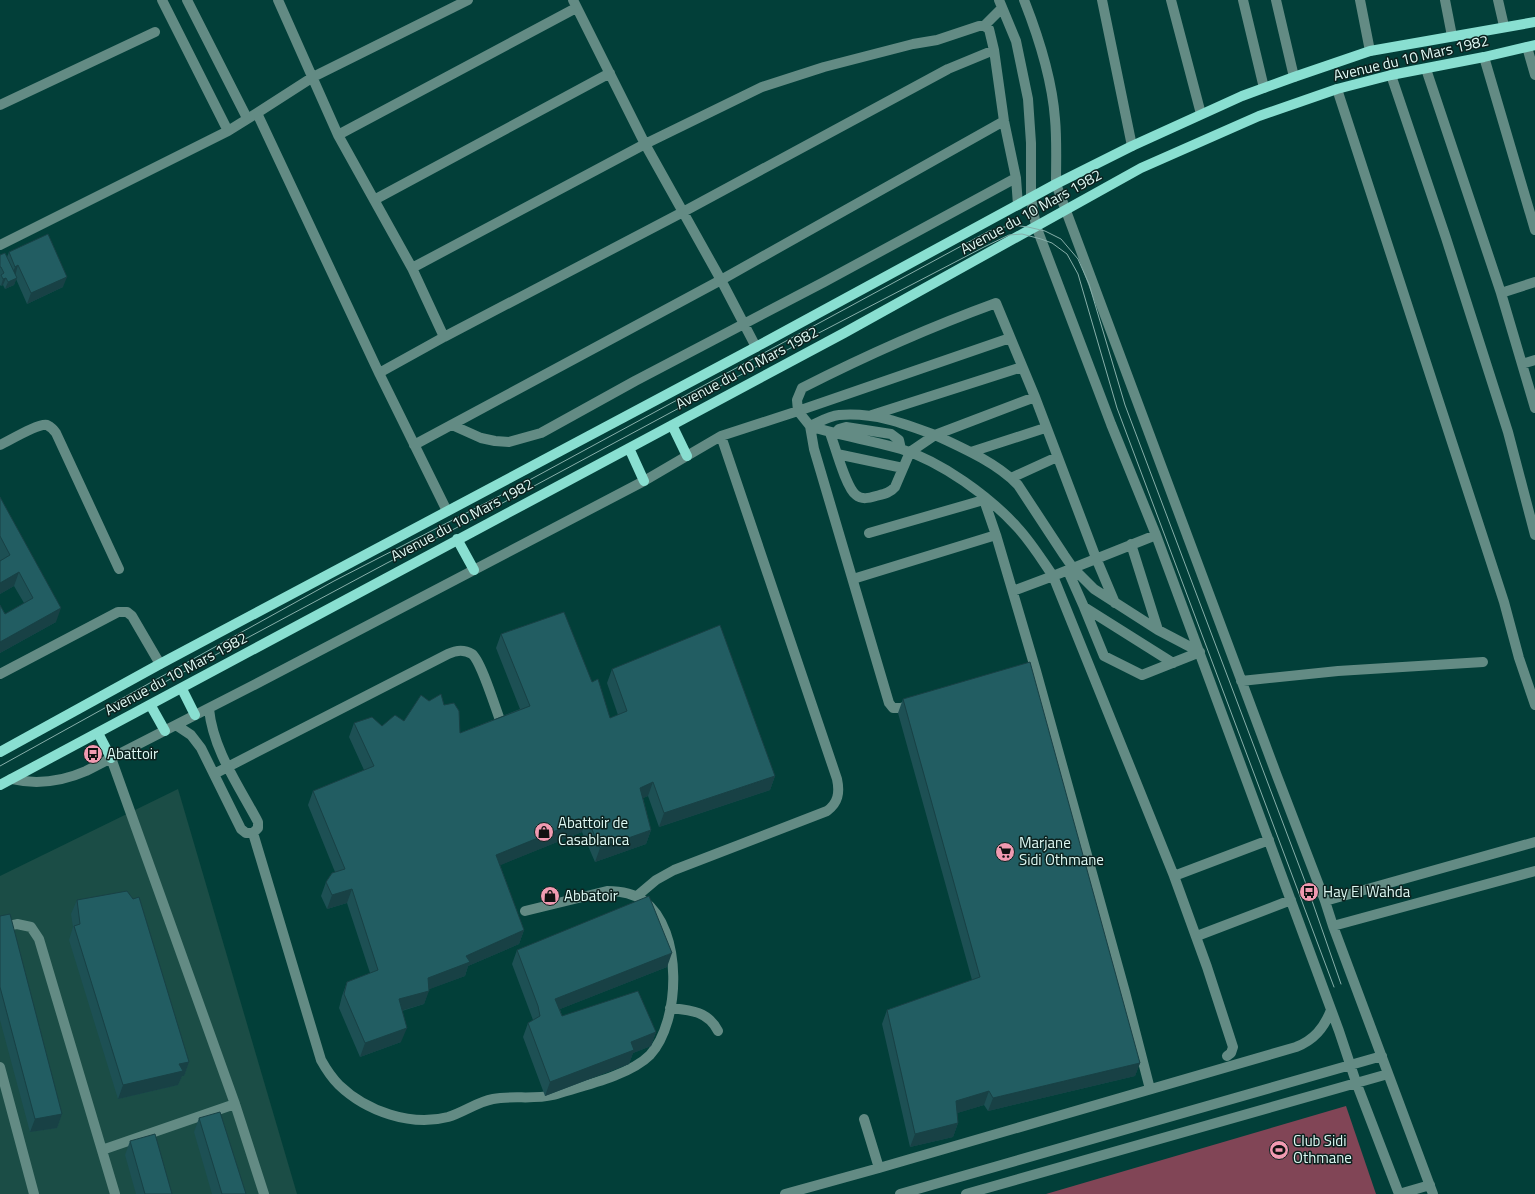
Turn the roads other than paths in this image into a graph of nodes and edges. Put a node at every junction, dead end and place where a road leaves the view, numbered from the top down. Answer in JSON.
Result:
{"nodes":[{"id":1,"x":162,"y":0,"type":"edge"},
{"id":2,"x":187,"y":0,"type":"edge"},
{"id":3,"x":278,"y":0,"type":"edge"},
{"id":4,"x":468,"y":0,"type":"edge"},
{"id":5,"x":1024,"y":0,"type":"edge"},
{"id":6,"x":1102,"y":0,"type":"edge"},
{"id":7,"x":1171,"y":0,"type":"edge"},
{"id":8,"x":1243,"y":0,"type":"edge"},
{"id":9,"x":1276,"y":0,"type":"edge"},
{"id":10,"x":1360,"y":0,"type":"edge"},
{"id":11,"x":1445,"y":0,"type":"edge"},
{"id":12,"x":1498,"y":0,"type":"edge"},
{"id":13,"x":574,"y":4,"type":"edge"},
{"id":14,"x":1000,"y":4,"type":"edge"},
{"id":15,"x":1535,"y":22,"type":"edge"},
{"id":16,"x":984,"y":26,"type":"junction"},
{"id":17,"x":1504,"y":26,"type":"junction"},
{"id":18,"x":155,"y":32,"type":"dead end"},
{"id":19,"x":1452,"y":36,"type":"junction"},
{"id":20,"x":1531,"y":46,"type":"edge"},
{"id":21,"x":994,"y":50,"type":"junction"},
{"id":22,"x":1370,"y":51,"type":"junction"},
{"id":23,"x":1484,"y":58,"type":"junction"},
{"id":24,"x":1426,"y":69,"type":"junction"},
{"id":25,"x":610,"y":73,"type":"junction"},
{"id":26,"x":1391,"y":75,"type":"junction"},
{"id":27,"x":1535,"y":75,"type":"edge"},
{"id":28,"x":313,"y":77,"type":"junction"},
{"id":29,"x":1294,"y":77,"type":"junction"},
{"id":30,"x":1264,"y":88,"type":"junction"},
{"id":31,"x":1337,"y":89,"type":"junction"},
{"id":32,"x":0,"y":105,"type":"edge"},
{"id":33,"x":257,"y":113,"type":"junction"},
{"id":34,"x":1201,"y":114,"type":"junction"},
{"id":35,"x":247,"y":118,"type":"junction"},
{"id":36,"x":1004,"y":121,"type":"junction"},
{"id":37,"x":228,"y":131,"type":"junction"},
{"id":38,"x":338,"y":135,"type":"junction"},
{"id":39,"x":645,"y":144,"type":"junction"},
{"id":40,"x":1132,"y":146,"type":"junction"},
{"id":41,"x":1016,"y":178,"type":"junction"},
{"id":42,"x":1056,"y":184,"type":"junction"},
{"id":43,"x":1030,"y":198,"type":"junction"},
{"id":44,"x":374,"y":200,"type":"junction"},
{"id":45,"x":1018,"y":205,"type":"junction"},
{"id":46,"x":1066,"y":211,"type":"junction"},
{"id":47,"x":683,"y":212,"type":"junction"},
{"id":48,"x":1036,"y":226,"type":"junction"},
{"id":49,"x":1535,"y":230,"type":"edge"},
{"id":50,"x":0,"y":245,"type":"edge"},
{"id":51,"x":412,"y":268,"type":"junction"},
{"id":52,"x":721,"y":280,"type":"junction"},
{"id":53,"x":1535,"y":282,"type":"edge"},
{"id":54,"x":1501,"y":293,"type":"junction"},
{"id":55,"x":744,"y":323,"type":"junction"},
{"id":56,"x":444,"y":337,"type":"junction"},
{"id":57,"x":1010,"y":338,"type":"junction"},
{"id":58,"x":756,"y":347,"type":"junction"},
{"id":59,"x":1535,"y":360,"type":"edge"},
{"id":60,"x":1522,"y":364,"type":"junction"},
{"id":61,"x":1022,"y":367,"type":"junction"},
{"id":62,"x":379,"y":373,"type":"junction"},
{"id":63,"x":1035,"y":397,"type":"junction"},
{"id":64,"x":1535,"y":408,"type":"edge"},
{"id":65,"x":798,"y":411,"type":"junction"},
{"id":66,"x":870,"y":416,"type":"junction"},
{"id":67,"x":452,"y":425,"type":"junction"},
{"id":68,"x":672,"y":425,"type":"junction"},
{"id":69,"x":810,"y":426,"type":"junction"},
{"id":70,"x":1046,"y":428,"type":"junction"},
{"id":71,"x":832,"y":433,"type":"junction"},
{"id":72,"x":936,"y":435,"type":"junction"},
{"id":73,"x":721,"y":436,"type":"junction"},
{"id":74,"x":0,"y":445,"type":"edge"},
{"id":75,"x":414,"y":445,"type":"junction"},
{"id":76,"x":629,"y":448,"type":"junction"},
{"id":77,"x":905,"y":451,"type":"junction"},
{"id":78,"x":971,"y":452,"type":"junction"},
{"id":79,"x":837,"y":454,"type":"junction"},
{"id":80,"x":687,"y":456,"type":"junction"},
{"id":81,"x":1057,"y":457,"type":"junction"},
{"id":82,"x":903,"y":468,"type":"junction"},
{"id":83,"x":1011,"y":478,"type":"junction"},
{"id":84,"x":644,"y":481,"type":"junction"},
{"id":85,"x":985,"y":499,"type":"junction"},
{"id":86,"x":447,"y":511,"type":"junction"},
{"id":87,"x":869,"y":533,"type":"dead end"},
{"id":88,"x":996,"y":534,"type":"junction"},
{"id":89,"x":1156,"y":535,"type":"junction"},
{"id":90,"x":1535,"y":535,"type":"edge"},
{"id":91,"x":457,"y":539,"type":"junction"},
{"id":92,"x":1131,"y":544,"type":"junction"},
{"id":93,"x":1096,"y":558,"type":"junction"},
{"id":94,"x":119,"y":569,"type":"dead end"},
{"id":95,"x":1071,"y":569,"type":"junction"},
{"id":96,"x":474,"y":570,"type":"junction"},
{"id":97,"x":1053,"y":576,"type":"junction"},
{"id":98,"x":853,"y":579,"type":"junction"},
{"id":99,"x":1013,"y":591,"type":"junction"},
{"id":100,"x":1115,"y":603,"type":"junction"},
{"id":101,"x":1084,"y":607,"type":"junction"},
{"id":102,"x":1158,"y":630,"type":"junction"},
{"id":103,"x":1200,"y":652,"type":"junction"},
{"id":104,"x":1483,"y":662,"type":"dead end"},
{"id":105,"x":1173,"y":663,"type":"junction"},
{"id":106,"x":160,"y":664,"type":"junction"},
{"id":107,"x":0,"y":674,"type":"edge"},
{"id":108,"x":1241,"y":681,"type":"junction"},
{"id":109,"x":182,"y":689,"type":"junction"},
{"id":110,"x":922,"y":701,"type":"edge"},
{"id":111,"x":1535,"y":705,"type":"edge"},
{"id":112,"x":151,"y":706,"type":"junction"},
{"id":113,"x":209,"y":708,"type":"junction"},
{"id":114,"x":195,"y":715,"type":"junction"},
{"id":115,"x":500,"y":720,"type":"edge"},
{"id":116,"x":176,"y":725,"type":"junction"},
{"id":117,"x":165,"y":731,"type":"junction"},
{"id":118,"x":98,"y":733,"type":"junction"},
{"id":119,"x":0,"y":752,"type":"edge"},
{"id":120,"x":111,"y":758,"type":"junction"},
{"id":121,"x":228,"y":767,"type":"junction"},
{"id":122,"x":214,"y":774,"type":"junction"},
{"id":123,"x":11,"y":779,"type":"junction"},
{"id":124,"x":0,"y":785,"type":"edge"},
{"id":125,"x":253,"y":833,"type":"junction"},
{"id":126,"x":1270,"y":840,"type":"junction"},
{"id":127,"x":1535,"y":842,"type":"edge"},
{"id":128,"x":1535,"y":872,"type":"edge"},
{"id":129,"x":1174,"y":876,"type":"junction"},
{"id":130,"x":637,"y":896,"type":"junction"},
{"id":131,"x":1291,"y":900,"type":"junction"},
{"id":132,"x":1325,"y":901,"type":"junction"},
{"id":133,"x":525,"y":911,"type":"dead end"},
{"id":134,"x":1333,"y":926,"type":"junction"},
{"id":135,"x":0,"y":928,"type":"edge"},
{"id":136,"x":1197,"y":936,"type":"junction"},
{"id":137,"x":670,"y":1008,"type":"junction"},
{"id":138,"x":1331,"y":1010,"type":"junction"},
{"id":139,"x":718,"y":1031,"type":"dead end"},
{"id":140,"x":1226,"y":1056,"type":"dead end"},
{"id":141,"x":1382,"y":1056,"type":"junction"},
{"id":142,"x":1350,"y":1064,"type":"junction"},
{"id":143,"x":0,"y":1067,"type":"edge"},
{"id":144,"x":1388,"y":1074,"type":"junction"},
{"id":145,"x":1356,"y":1082,"type":"junction"},
{"id":146,"x":1150,"y":1089,"type":"junction"},
{"id":147,"x":235,"y":1104,"type":"junction"},
{"id":148,"x":864,"y":1119,"type":"dead end"},
{"id":149,"x":102,"y":1150,"type":"junction"},
{"id":150,"x":879,"y":1168,"type":"junction"},
{"id":151,"x":1432,"y":1190,"type":"edge"},
{"id":152,"x":34,"y":1194,"type":"edge"},
{"id":153,"x":115,"y":1194,"type":"edge"},
{"id":154,"x":264,"y":1194,"type":"edge"},
{"id":155,"x":785,"y":1194,"type":"edge"},
{"id":156,"x":900,"y":1194,"type":"edge"},
{"id":157,"x":966,"y":1194,"type":"edge"},
{"id":158,"x":1399,"y":1194,"type":"edge"}],
"edges":[{"from":1,"to":37,"type":"street"},
{"from":2,"to":35,"type":"street"},
{"from":3,"to":28,"type":"street"},
{"from":4,"to":28,"type":"street"},
{"from":5,"to":42,"type":"street"},
{"from":6,"to":40,"type":"street"},
{"from":7,"to":34,"type":"street"},
{"from":8,"to":30,"type":"street"},
{"from":9,"to":29,"type":"street"},
{"from":10,"to":22,"type":"street"},
{"from":11,"to":19,"type":"street"},
{"from":12,"to":17,"type":"street"},
{"from":13,"to":25,"type":"street"},
{"from":13,"to":38,"type":"street"},
{"from":14,"to":16,"type":"street"},
{"from":14,"to":43,"type":"street"},
{"from":15,"to":17,"type":"main road","name":"Avenue du 10 Mars 1982"},
{"from":16,"to":21,"type":"street"},
{"from":16,"to":39,"type":"street"},
{"from":17,"to":19,"type":"main road","name":"Avenue du 10 Mars 1982"},
{"from":18,"to":32,"type":"street"},
{"from":19,"to":22,"type":"main road","name":"Avenue du 10 Mars 1982"},
{"from":20,"to":23,"type":"main road","name":"Avenue du 10 Mars 1982"},
{"from":20,"to":27,"type":"street"},
{"from":21,"to":36,"type":"street"},
{"from":21,"to":47,"type":"street"},
{"from":22,"to":29,"type":"main road","name":"Avenue du 10 Mars 1982"},
{"from":23,"to":24,"type":"main road","name":"Avenue du 10 Mars 1982"},
{"from":23,"to":49,"type":"street"},
{"from":24,"to":26,"type":"main road","name":"Avenue du 10 Mars 1982"},
{"from":24,"to":54,"type":"street"},
{"from":25,"to":39,"type":"street"},
{"from":25,"to":44,"type":"street"},
{"from":26,"to":31,"type":"main road","name":"Avenue du 10 Mars 1982"},
{"from":26,"to":90,"type":"street"},
{"from":28,"to":33,"type":"street"},
{"from":28,"to":38,"type":"street"},
{"from":29,"to":30,"type":"main road","name":"Avenue du 10 Mars 1982"},
{"from":30,"to":34,"type":"main road","name":"Avenue du 10 Mars 1982"},
{"from":31,"to":46,"type":"main road","name":"Avenue du 10 Mars 1982"},
{"from":31,"to":111,"type":"street"},
{"from":33,"to":35,"type":"street"},
{"from":33,"to":62,"type":"street"},
{"from":34,"to":40,"type":"main road","name":"Avenue du 10 Mars 1982"},
{"from":35,"to":37,"type":"street"},
{"from":36,"to":41,"type":"street"},
{"from":36,"to":52,"type":"street"},
{"from":37,"to":50,"type":"street"},
{"from":38,"to":44,"type":"street"},
{"from":39,"to":47,"type":"street"},
{"from":39,"to":51,"type":"street"},
{"from":40,"to":42,"type":"main road","name":"Avenue du 10 Mars 1982"},
{"from":41,"to":45,"type":"street"},
{"from":41,"to":55,"type":"street"},
{"from":42,"to":43,"type":"main road","name":"Avenue du 10 Mars 1982"},
{"from":42,"to":46,"type":"street"},
{"from":43,"to":45,"type":"main road","name":"Avenue du 10 Mars 1982"},
{"from":43,"to":48,"type":"street"},
{"from":44,"to":51,"type":"street"},
{"from":45,"to":58,"type":"main road","name":"Avenue du 10 Mars 1982"},
{"from":46,"to":48,"type":"main road","name":"Avenue du 10 Mars 1982"},
{"from":46,"to":108,"type":"street"},
{"from":47,"to":52,"type":"street"},
{"from":47,"to":56,"type":"street"},
{"from":48,"to":68,"type":"main road","name":"Avenue du 10 Mars 1982"},
{"from":48,"to":89,"type":"street"},
{"from":51,"to":56,"type":"street"},
{"from":52,"to":55,"type":"street"},
{"from":52,"to":67,"type":"street"},
{"from":53,"to":54,"type":"street"},
{"from":54,"to":60,"type":"street"},
{"from":55,"to":58,"type":"street"},
{"from":55,"to":67,"type":"street"},
{"from":56,"to":62,"type":"street"},
{"from":57,"to":61,"type":"street"},
{"from":57,"to":65,"type":"street"},
{"from":57,"to":65,"type":"street"},
{"from":58,"to":86,"type":"main road","name":"Avenue du 10 Mars 1982"},
{"from":59,"to":60,"type":"street"},
{"from":60,"to":64,"type":"street"},
{"from":61,"to":63,"type":"street"},
{"from":61,"to":66,"type":"street"},
{"from":62,"to":75,"type":"street"},
{"from":63,"to":70,"type":"street"},
{"from":63,"to":72,"type":"street"},
{"from":65,"to":69,"type":"street"},
{"from":65,"to":73,"type":"street"},
{"from":66,"to":69,"type":"street"},
{"from":66,"to":72,"type":"street"},
{"from":67,"to":75,"type":"street"},
{"from":68,"to":76,"type":"main road","name":"Avenue du 10 Mars 1982"},
{"from":68,"to":80,"type":"main road"},
{"from":69,"to":71,"type":"street"},
{"from":69,"to":98,"type":"street"},
{"from":70,"to":78,"type":"street"},
{"from":70,"to":81,"type":"street"},
{"from":71,"to":77,"type":"street"},
{"from":71,"to":79,"type":"street"},
{"from":72,"to":77,"type":"street"},
{"from":72,"to":78,"type":"street"},
{"from":73,"to":80,"type":"street"},
{"from":73,"to":130,"type":"street"},
{"from":74,"to":94,"type":"street"},
{"from":75,"to":86,"type":"street"},
{"from":76,"to":84,"type":"main road"},
{"from":76,"to":91,"type":"main road","name":"Avenue du 10 Mars 1982"},
{"from":77,"to":82,"type":"street"},
{"from":77,"to":85,"type":"street"},
{"from":78,"to":83,"type":"street"},
{"from":79,"to":82,"type":"street"},
{"from":79,"to":82,"type":"street"},
{"from":80,"to":84,"type":"street"},
{"from":81,"to":83,"type":"street"},
{"from":81,"to":93,"type":"street"},
{"from":83,"to":95,"type":"street"},
{"from":84,"to":96,"type":"street"},
{"from":85,"to":87,"type":"street"},
{"from":85,"to":88,"type":"street"},
{"from":85,"to":97,"type":"street"},
{"from":86,"to":106,"type":"main road","name":"Avenue du 10 Mars 1982"},
{"from":88,"to":98,"type":"street"},
{"from":88,"to":99,"type":"street"},
{"from":89,"to":92,"type":"street"},
{"from":89,"to":103,"type":"street"},
{"from":91,"to":96,"type":"main road"},
{"from":91,"to":109,"type":"main road","name":"Avenue du 10 Mars 1982"},
{"from":92,"to":93,"type":"street"},
{"from":92,"to":102,"type":"street"},
{"from":93,"to":95,"type":"street"},
{"from":93,"to":100,"type":"street"},
{"from":95,"to":97,"type":"street"},
{"from":95,"to":100,"type":"street"},
{"from":95,"to":101,"type":"street"},
{"from":96,"to":113,"type":"street"},
{"from":97,"to":99,"type":"street"},
{"from":97,"to":129,"type":"street"},
{"from":98,"to":110,"type":"street"},
{"from":99,"to":146,"type":"street"},
{"from":100,"to":102,"type":"street"},
{"from":101,"to":105,"type":"street"},
{"from":101,"to":105,"type":"street"},
{"from":102,"to":103,"type":"street"},
{"from":103,"to":105,"type":"street"},
{"from":103,"to":126,"type":"street"},
{"from":104,"to":108,"type":"street"},
{"from":106,"to":107,"type":"street"},
{"from":106,"to":119,"type":"main road","name":"Avenue du 10 Mars 1982"},
{"from":108,"to":132,"type":"street"},
{"from":109,"to":112,"type":"main road","name":"Avenue du 10 Mars 1982"},
{"from":109,"to":114,"type":"main road"},
{"from":112,"to":117,"type":"main road"},
{"from":112,"to":118,"type":"main road","name":"Avenue du 10 Mars 1982"},
{"from":113,"to":114,"type":"street"},
{"from":113,"to":121,"type":"street"},
{"from":114,"to":116,"type":"street"},
{"from":115,"to":121,"type":"street"},
{"from":116,"to":117,"type":"street"},
{"from":116,"to":122,"type":"street"},
{"from":117,"to":120,"type":"street"},
{"from":118,"to":120,"type":"main road"},
{"from":118,"to":123,"type":"main road","name":"Avenue du 10 Mars 1982"},
{"from":120,"to":123,"type":"street"},
{"from":120,"to":147,"type":"street"},
{"from":121,"to":122,"type":"street"},
{"from":121,"to":125,"type":"street"},
{"from":122,"to":125,"type":"street"},
{"from":123,"to":124,"type":"main road","name":"Avenue du 10 Mars 1982"},
{"from":125,"to":137,"type":"street"},
{"from":126,"to":129,"type":"street"},
{"from":126,"to":131,"type":"street"},
{"from":127,"to":132,"type":"street"},
{"from":128,"to":134,"type":"street"},
{"from":129,"to":136,"type":"street"},
{"from":130,"to":133,"type":"street"},
{"from":130,"to":137,"type":"street"},
{"from":131,"to":136,"type":"street"},
{"from":131,"to":138,"type":"street"},
{"from":132,"to":134,"type":"street"},
{"from":134,"to":141,"type":"street"},
{"from":135,"to":149,"type":"street"},
{"from":136,"to":140,"type":"street"},
{"from":137,"to":139,"type":"street"},
{"from":138,"to":142,"type":"street"},
{"from":138,"to":146,"type":"street"},
{"from":141,"to":142,"type":"street"},
{"from":141,"to":144,"type":"street"},
{"from":142,"to":145,"type":"street"},
{"from":142,"to":156,"type":"street"},
{"from":143,"to":152,"type":"street"},
{"from":144,"to":145,"type":"street"},
{"from":144,"to":151,"type":"street"},
{"from":145,"to":157,"type":"street"},
{"from":145,"to":158,"type":"street"},
{"from":146,"to":150,"type":"street"},
{"from":147,"to":149,"type":"street"},
{"from":147,"to":154,"type":"street"},
{"from":148,"to":150,"type":"street"},
{"from":149,"to":153,"type":"street"},
{"from":150,"to":155,"type":"street"},
{"from":151,"to":158,"type":"street"}]}
